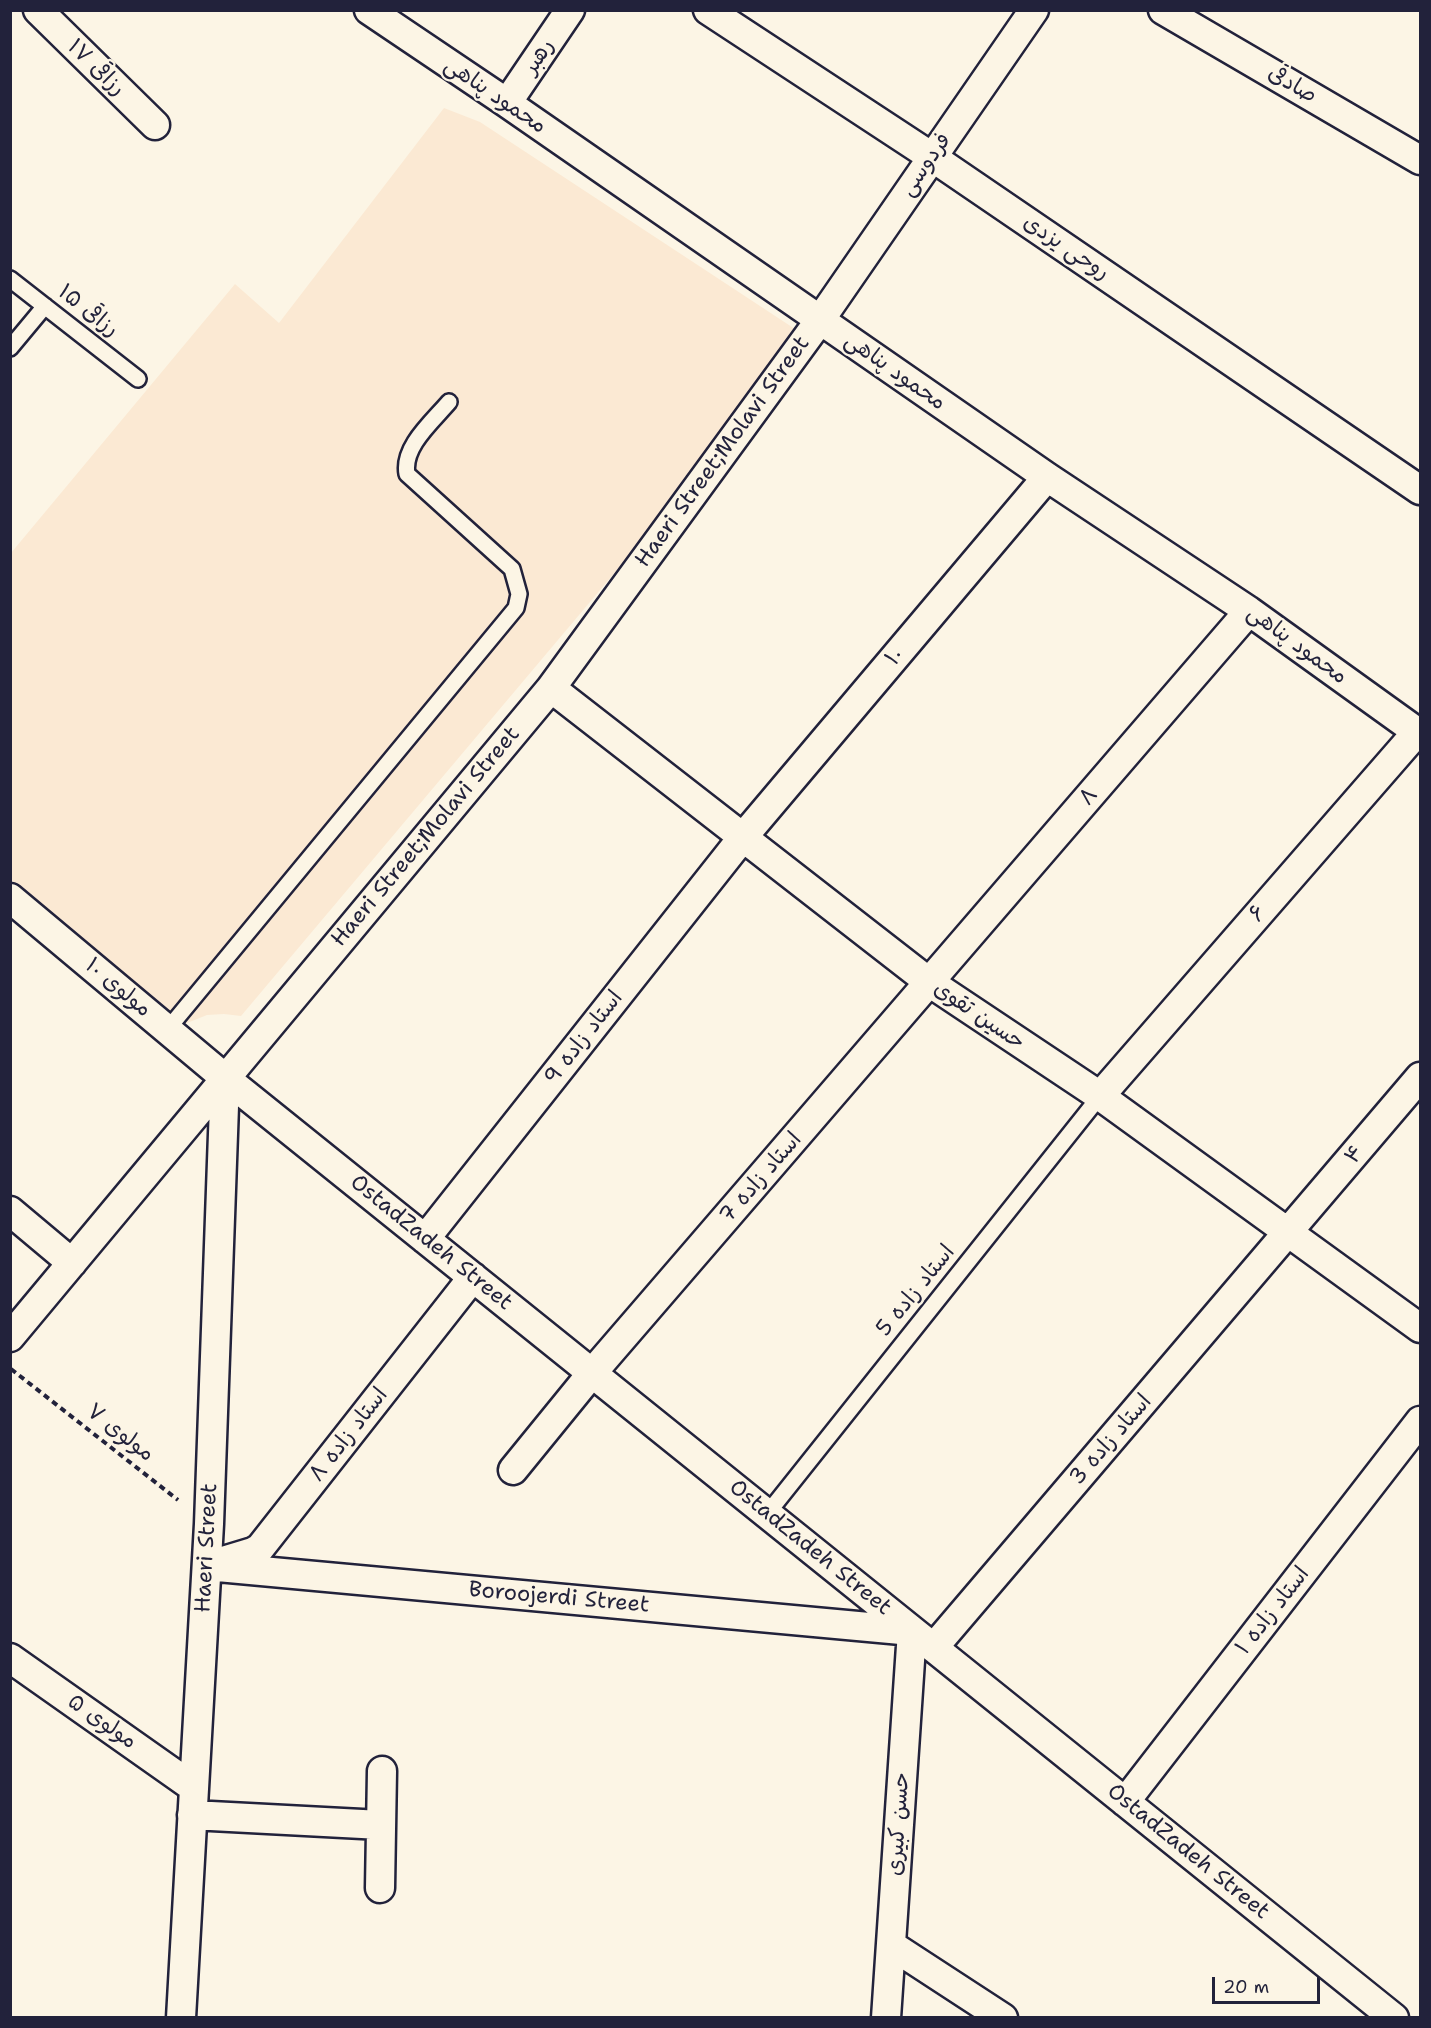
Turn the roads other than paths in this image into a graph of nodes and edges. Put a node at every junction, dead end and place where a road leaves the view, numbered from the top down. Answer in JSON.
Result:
{"nodes":[{"id":1,"x":38,"y":10,"type":"edge"},
{"id":2,"x":369,"y":10,"type":"edge"},
{"id":3,"x":570,"y":10,"type":"edge"},
{"id":4,"x":708,"y":10,"type":"edge"},
{"id":5,"x":1034,"y":10,"type":"edge"},
{"id":6,"x":1163,"y":10,"type":"edge"},
{"id":7,"x":507,"y":103,"type":"junction"},
{"id":8,"x":155,"y":125,"type":"dead end"},
{"id":9,"x":932,"y":157,"type":"junction"},
{"id":10,"x":1420,"y":160,"type":"edge"},
{"id":11,"x":10,"y":279,"type":"edge"},
{"id":12,"x":45,"y":306,"type":"junction"},
{"id":13,"x":820,"y":320,"type":"junction"},
{"id":14,"x":10,"y":348,"type":"edge"},
{"id":15,"x":138,"y":379,"type":"dead end"},
{"id":16,"x":448,"y":402,"type":"dead end"},
{"id":17,"x":1047,"y":477,"type":"junction"},
{"id":18,"x":1420,"y":490,"type":"edge"},
{"id":19,"x":1249,"y":611,"type":"junction"},
{"id":20,"x":551,"y":688,"type":"junction"},
{"id":21,"x":1419,"y":733,"type":"edge"},
{"id":22,"x":743,"y":837,"type":"junction"},
{"id":23,"x":10,"y":898,"type":"edge"},
{"id":24,"x":929,"y":982,"type":"junction"},
{"id":25,"x":167,"y":1030,"type":"junction"},
{"id":26,"x":1420,"y":1077,"type":"edge"},
{"id":27,"x":225,"y":1078,"type":"junction"},
{"id":28,"x":1100,"y":1096,"type":"junction"},
{"id":29,"x":10,"y":1211,"type":"edge"},
{"id":30,"x":1289,"y":1233,"type":"junction"},
{"id":31,"x":425,"y":1239,"type":"junction"},
{"id":32,"x":72,"y":1263,"type":"junction"},
{"id":33,"x":473,"y":1277,"type":"junction"},
{"id":34,"x":1420,"y":1328,"type":"edge"},
{"id":35,"x":10,"y":1337,"type":"edge"},
{"id":36,"x":592,"y":1373,"type":"junction"},
{"id":37,"x":1420,"y":1421,"type":"edge"},
{"id":38,"x":513,"y":1470,"type":"dead end"},
{"id":39,"x":767,"y":1514,"type":"junction"},
{"id":40,"x":207,"y":1566,"type":"junction"},
{"id":41,"x":923,"y":1639,"type":"junction"},
{"id":42,"x":10,"y":1658,"type":"edge"},
{"id":43,"x":382,"y":1771,"type":"dead end"},
{"id":44,"x":193,"y":1787,"type":"junction"},
{"id":45,"x":1125,"y":1802,"type":"junction"},
{"id":46,"x":192,"y":1815,"type":"junction"},
{"id":47,"x":381,"y":1825,"type":"junction"},
{"id":48,"x":380,"y":1888,"type":"dead end"},
{"id":49,"x":891,"y":1945,"type":"junction"},
{"id":50,"x":181,"y":2018,"type":"edge"},
{"id":51,"x":886,"y":2018,"type":"edge"},
{"id":52,"x":1003,"y":2018,"type":"edge"},
{"id":53,"x":1394,"y":2018,"type":"edge"}],
"edges":[{"from":1,"to":8,"type":"street","name":"رزاقی ۱۷"},
{"from":2,"to":7,"type":"street","name":"محمود پناهی"},
{"from":3,"to":7,"type":"street","name":"رهبر"},
{"from":4,"to":9,"type":"street","name":"روحی یزدی"},
{"from":5,"to":9,"type":"street","name":"فردوسی"},
{"from":6,"to":10,"type":"street","name":"صادقی"},
{"from":7,"to":13,"type":"street","name":"محمود پناهی"},
{"from":9,"to":13,"type":"street","name":"فردوسی"},
{"from":9,"to":18,"type":"street","name":"روحی یزدی"},
{"from":11,"to":12,"type":"lane","name":"رزاقی ۱۵"},
{"from":12,"to":14,"type":"lane"},
{"from":12,"to":15,"type":"lane","name":"رزاقی ۱۵"},
{"from":13,"to":17,"type":"street","name":"محمود پناهی"},
{"from":13,"to":20,"type":"street","name":"Haeri Street;Molavi Street"},
{"from":16,"to":25,"type":"lane"},
{"from":17,"to":19,"type":"street","name":"محمود پناهی"},
{"from":17,"to":22,"type":"street","name":"۱۰"},
{"from":19,"to":21,"type":"street","name":"محمود پناهی"},
{"from":19,"to":24,"type":"street","name":"۸"},
{"from":20,"to":22,"type":"street","name":"حسین تقوی"},
{"from":20,"to":27,"type":"street","name":"Haeri Street;Molavi Street"},
{"from":21,"to":28,"type":"street","name":"۶"},
{"from":22,"to":24,"type":"street","name":"حسین تقوی"},
{"from":22,"to":31,"type":"street","name":"استاد زاده 9"},
{"from":23,"to":25,"type":"street","name":"مولوی ۱۰"},
{"from":24,"to":28,"type":"street","name":"حسین تقوی"},
{"from":24,"to":36,"type":"street","name":"استاد زاده 7"},
{"from":25,"to":27,"type":"street","name":"مولوی ۱۰"},
{"from":26,"to":30,"type":"street","name":"۴"},
{"from":27,"to":31,"type":"street","name":"OstadZadeh Street"},
{"from":27,"to":32,"type":"street","name":"Haeri Street;Molavi Street"},
{"from":27,"to":40,"type":"street","name":"Haeri Street"},
{"from":28,"to":30,"type":"street","name":"حسین تقوی"},
{"from":28,"to":39,"type":"lane","name":"استاد زاده 5"},
{"from":29,"to":32,"type":"street"},
{"from":30,"to":34,"type":"street","name":"حسین تقوی"},
{"from":30,"to":41,"type":"street","name":"استاد زاده 3"},
{"from":31,"to":33,"type":"street","name":"OstadZadeh Street"},
{"from":32,"to":35,"type":"street","name":"Haeri Street;Molavi Street"},
{"from":33,"to":36,"type":"street","name":"OstadZadeh Street"},
{"from":33,"to":40,"type":"street","name":"استاد زاده ۸"},
{"from":36,"to":38,"type":"street","name":"استاد زاده 7"},
{"from":36,"to":39,"type":"street","name":"OstadZadeh Street"},
{"from":37,"to":45,"type":"street","name":"استاد زاده ۱"},
{"from":39,"to":41,"type":"street","name":"OstadZadeh Street"},
{"from":40,"to":41,"type":"street","name":"Boroojerdi Street"},
{"from":40,"to":44,"type":"street","name":"Haeri Street"},
{"from":41,"to":45,"type":"street","name":"OstadZadeh Street"},
{"from":41,"to":49,"type":"street","name":"حسن کبیری"},
{"from":42,"to":44,"type":"street","name":"مولوی ۵"},
{"from":43,"to":47,"type":"street"},
{"from":44,"to":46,"type":"street","name":"Haeri Street"},
{"from":45,"to":53,"type":"street","name":"OstadZadeh Street"},
{"from":46,"to":47,"type":"street"},
{"from":46,"to":50,"type":"street","name":"Haeri Street"},
{"from":47,"to":48,"type":"street"},
{"from":49,"to":51,"type":"street","name":"حسن کبیری"},
{"from":49,"to":52,"type":"street"}]}
